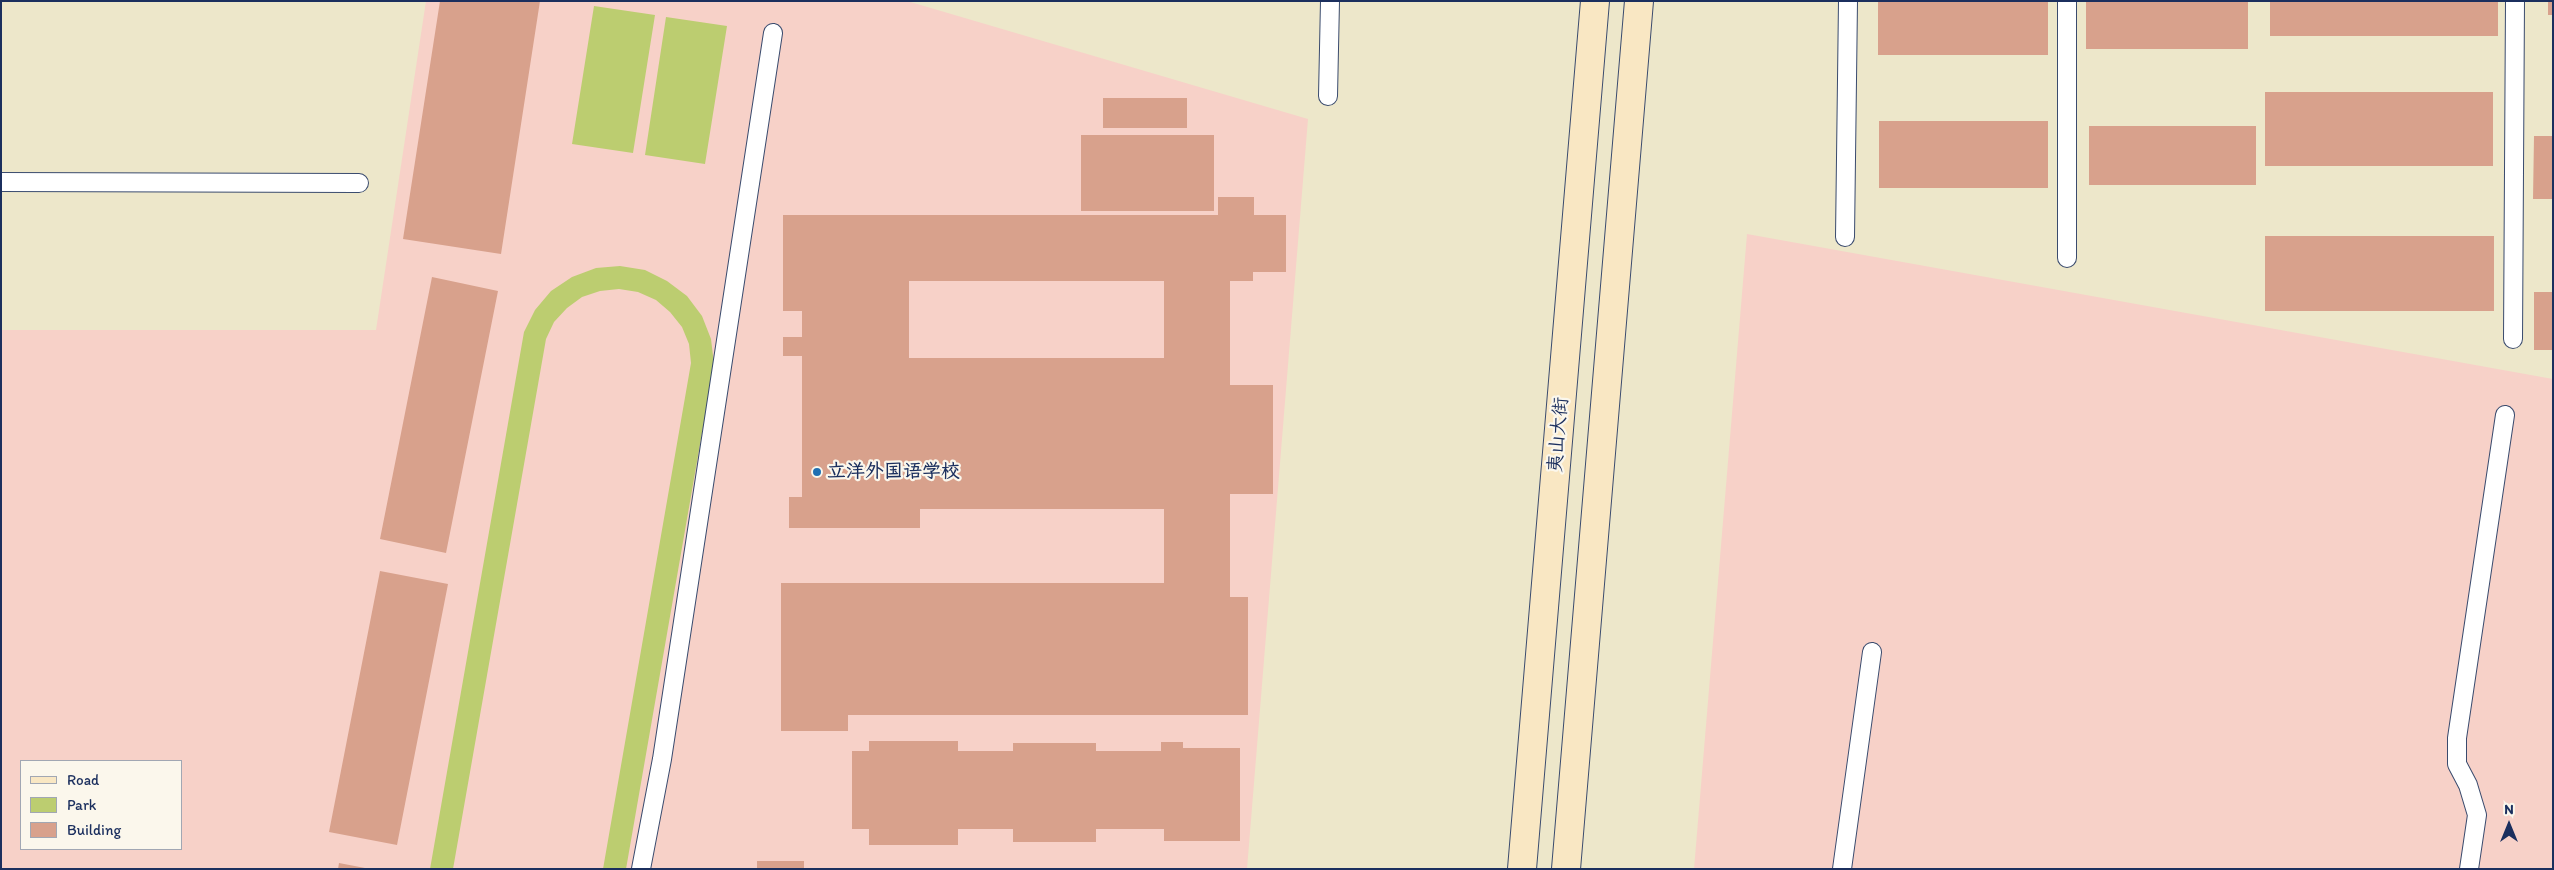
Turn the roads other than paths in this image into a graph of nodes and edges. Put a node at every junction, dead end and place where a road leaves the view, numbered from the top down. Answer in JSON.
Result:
{"nodes":[{"id":1,"x":1330,"y":1,"type":"edge"},
{"id":2,"x":1596,"y":1,"type":"edge"},
{"id":3,"x":1639,"y":1,"type":"edge"},
{"id":4,"x":1848,"y":1,"type":"edge"},
{"id":5,"x":2068,"y":1,"type":"edge"},
{"id":6,"x":2514,"y":1,"type":"edge"},
{"id":7,"x":773,"y":33,"type":"dead end"},
{"id":8,"x":1328,"y":96,"type":"dead end"},
{"id":9,"x":1,"y":182,"type":"edge"},
{"id":10,"x":359,"y":183,"type":"dead end"},
{"id":11,"x":1845,"y":237,"type":"dead end"},
{"id":12,"x":2067,"y":258,"type":"dead end"},
{"id":13,"x":2513,"y":339,"type":"dead end"},
{"id":14,"x":2505,"y":415,"type":"dead end"},
{"id":15,"x":1872,"y":652,"type":"dead end"},
{"id":16,"x":641,"y":869,"type":"edge"},
{"id":17,"x":1522,"y":869,"type":"edge"},
{"id":18,"x":1566,"y":869,"type":"edge"},
{"id":19,"x":1842,"y":869,"type":"edge"},
{"id":20,"x":2469,"y":869,"type":"edge"}],
"edges":[{"from":1,"to":8,"type":"lane"},
{"from":2,"to":17,"type":"main road","name":"夷山大街"},
{"from":3,"to":18,"type":"main road"},
{"from":4,"to":11,"type":"lane"},
{"from":5,"to":12,"type":"lane"},
{"from":6,"to":13,"type":"lane"},
{"from":7,"to":16,"type":"lane"},
{"from":9,"to":10,"type":"lane"},
{"from":14,"to":20,"type":"lane"},
{"from":15,"to":19,"type":"lane"}]}
